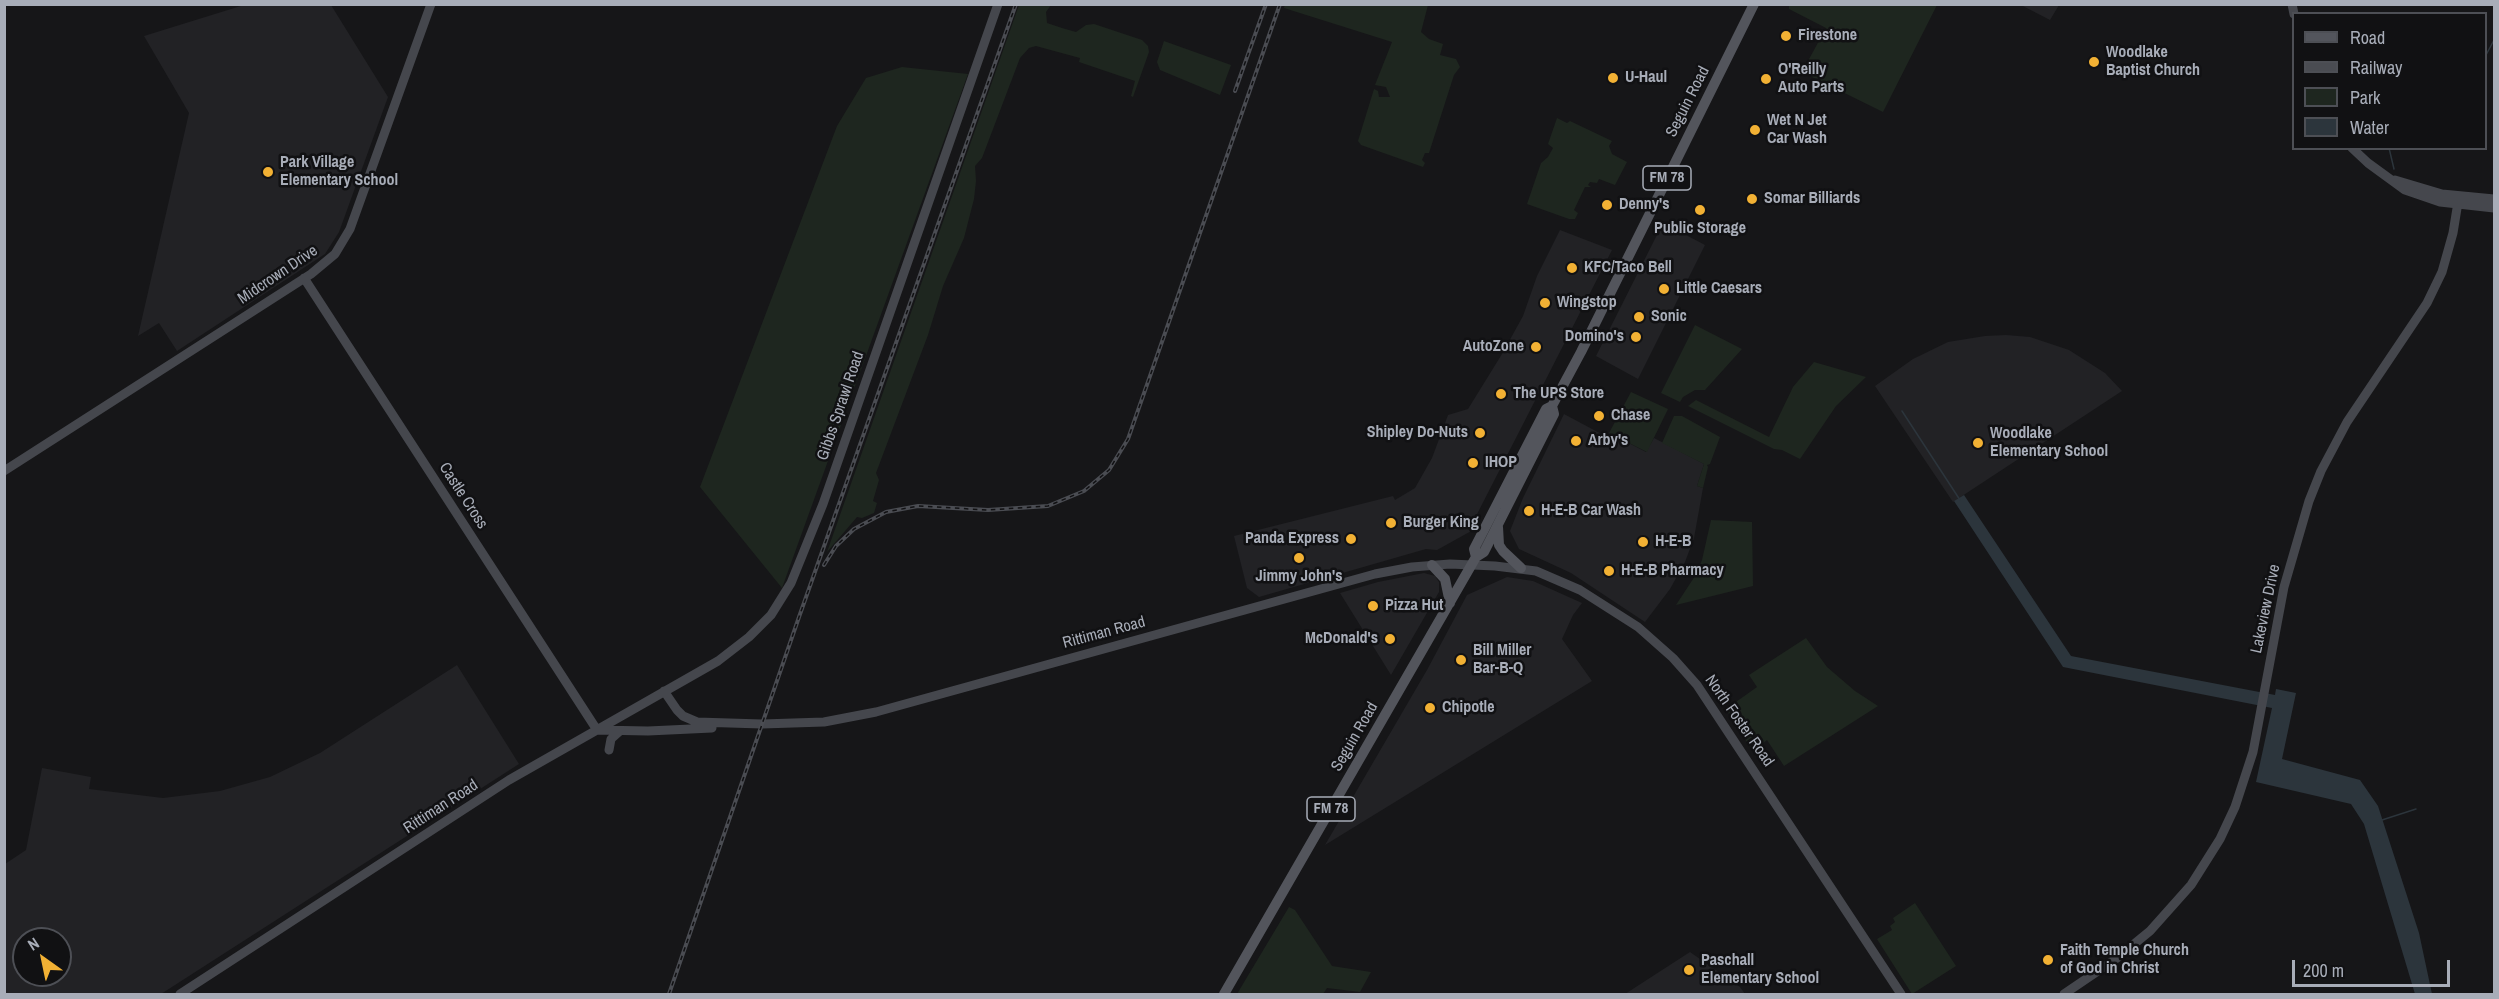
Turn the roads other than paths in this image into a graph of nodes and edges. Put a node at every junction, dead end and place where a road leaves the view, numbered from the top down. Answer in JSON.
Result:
{"nodes":[{"id":1,"x":431,"y":4,"type":"edge"},
{"id":2,"x":998,"y":4,"type":"edge"},
{"id":3,"x":1754,"y":4,"type":"edge"},
{"id":4,"x":2354,"y":150,"type":"edge"},
{"id":5,"x":2494,"y":199,"type":"edge"},
{"id":6,"x":2458,"y":200,"type":"junction"},
{"id":7,"x":2494,"y":208,"type":"edge"},
{"id":8,"x":304,"y":278,"type":"junction"},
{"id":9,"x":1552,"y":406,"type":"junction"},
{"id":10,"x":7,"y":468,"type":"edge"},
{"id":11,"x":1498,"y":524,"type":"junction"},
{"id":12,"x":1474,"y":560,"type":"junction"},
{"id":13,"x":1432,"y":565,"type":"junction"},
{"id":14,"x":1521,"y":568,"type":"junction"},
{"id":15,"x":1450,"y":603,"type":"junction"},
{"id":16,"x":664,"y":691,"type":"junction"},
{"id":17,"x":744,"y":724,"type":"junction"},
{"id":18,"x":597,"y":730,"type":"junction"},
{"id":19,"x":620,"y":731,"type":"junction"},
{"id":20,"x":609,"y":750,"type":"dead end"},
{"id":21,"x":180,"y":994,"type":"edge"},
{"id":22,"x":1224,"y":994,"type":"edge"},
{"id":23,"x":1901,"y":994,"type":"edge"},
{"id":24,"x":2064,"y":994,"type":"edge"}],
"edges":[{"from":1,"to":8,"type":"main road","name":"Midcrown Drive"},
{"from":2,"to":16,"type":"main road","name":"Gibbs Sprawl Road"},
{"from":3,"to":9,"type":"main road","name":"Seguin Road","number":"FM 78"},
{"from":4,"to":6,"type":"main road"},
{"from":5,"to":6,"type":"main road"},
{"from":6,"to":7,"type":"main road"},
{"from":6,"to":24,"type":"main road","name":"Lakeview Drive"},
{"from":8,"to":10,"type":"main road","name":"Midcrown Drive"},
{"from":8,"to":18,"type":"main road","name":"Castle Cross"},
{"from":9,"to":11,"type":"main road","name":"Seguin Road","number":"FM 78"},
{"from":9,"to":12,"type":"main road","name":"Seguin Road","number":"FM 78"},
{"from":11,"to":12,"type":"main road","name":"Seguin Road","number":"FM 78"},
{"from":11,"to":14,"type":"main road"},
{"from":12,"to":13,"type":"main road","name":"Rittiman Road"},
{"from":12,"to":14,"type":"main road","name":"North Foster Road"},
{"from":12,"to":15,"type":"main road","name":"Seguin Road","number":"FM 78"},
{"from":13,"to":15,"type":"main road"},
{"from":13,"to":17,"type":"main road","name":"Rittiman Road"},
{"from":14,"to":23,"type":"main road","name":"North Foster Road"},
{"from":15,"to":22,"type":"main road","name":"Seguin Road","number":"FM 78"},
{"from":16,"to":17,"type":"main road","name":"Rittiman Road"},
{"from":16,"to":18,"type":"main road","name":"Gibbs Sprawl Road"},
{"from":17,"to":19,"type":"main road","name":"Rittiman Road"},
{"from":18,"to":19,"type":"main road","name":"Rittiman Road"},
{"from":18,"to":21,"type":"main road","name":"Rittiman Road"},
{"from":19,"to":20,"type":"main road"}]}
